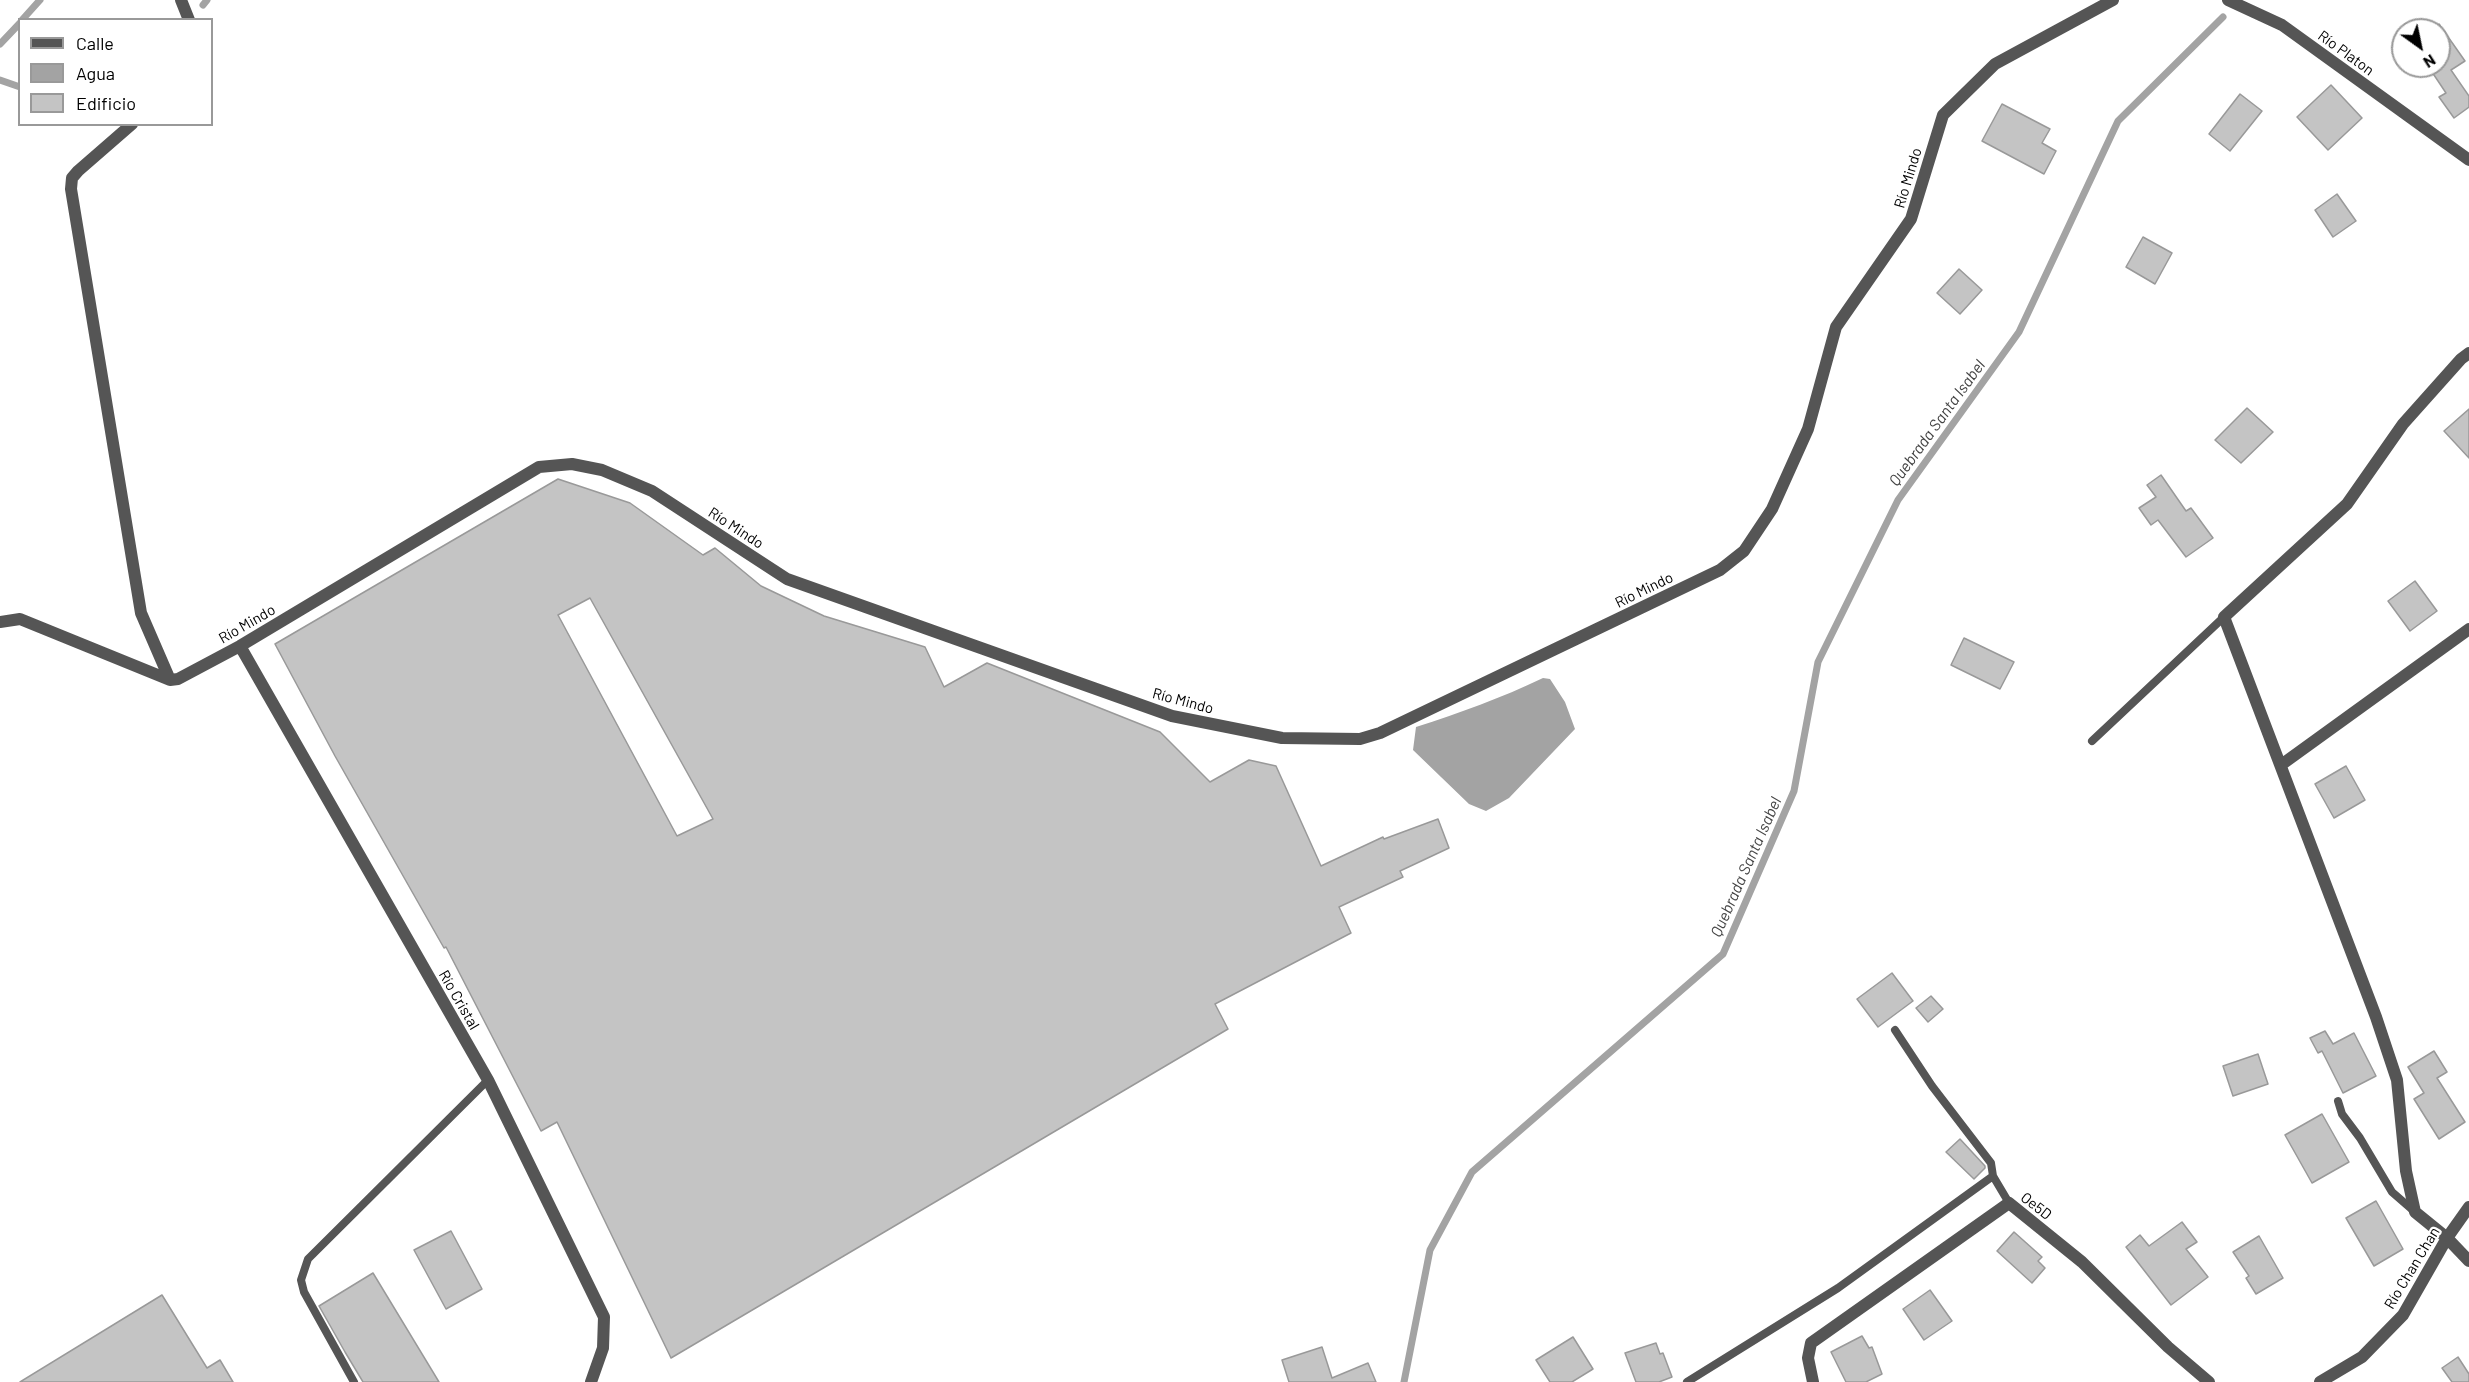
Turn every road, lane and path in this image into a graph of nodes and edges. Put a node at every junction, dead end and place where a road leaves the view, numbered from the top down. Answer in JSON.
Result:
{"nodes":[{"id":1,"x":181,"y":0,"type":"edge"},
{"id":2,"x":2113,"y":0,"type":"edge"},
{"id":3,"x":2228,"y":0,"type":"edge"},
{"id":4,"x":188,"y":18,"type":"edge"},
{"id":5,"x":130,"y":126,"type":"edge"},
{"id":6,"x":2469,"y":160,"type":"edge"},
{"id":7,"x":2469,"y":353,"type":"edge"},
{"id":8,"x":2224,"y":617,"type":"junction"},
{"id":9,"x":0,"y":622,"type":"edge"},
{"id":10,"x":2469,"y":629,"type":"edge"},
{"id":11,"x":240,"y":646,"type":"junction"},
{"id":12,"x":170,"y":680,"type":"junction"},
{"id":13,"x":2092,"y":741,"type":"dead end"},
{"id":14,"x":2281,"y":765,"type":"junction"},
{"id":15,"x":1895,"y":1030,"type":"dead end"},
{"id":16,"x":488,"y":1080,"type":"junction"},
{"id":17,"x":2338,"y":1101,"type":"dead end"},
{"id":18,"x":1993,"y":1176,"type":"junction"},
{"id":19,"x":2009,"y":1203,"type":"junction"},
{"id":20,"x":2469,"y":1207,"type":"edge"},
{"id":21,"x":2415,"y":1212,"type":"junction"},
{"id":22,"x":2447,"y":1238,"type":"junction"},
{"id":23,"x":2469,"y":1262,"type":"edge"},
{"id":24,"x":354,"y":1382,"type":"edge"},
{"id":25,"x":591,"y":1382,"type":"edge"},
{"id":26,"x":1688,"y":1382,"type":"edge"},
{"id":27,"x":1813,"y":1382,"type":"edge"},
{"id":28,"x":2209,"y":1382,"type":"edge"},
{"id":29,"x":2320,"y":1382,"type":"edge"}],
"edges":[{"from":1,"to":4,"type":"street"},
{"from":2,"to":11,"type":"street","name":"Río Mindo"},
{"from":3,"to":6,"type":"street","name":"Río Platon"},
{"from":5,"to":12,"type":"street"},
{"from":7,"to":8,"type":"street"},
{"from":8,"to":13,"type":"lane"},
{"from":8,"to":14,"type":"street"},
{"from":9,"to":12,"type":"street"},
{"from":10,"to":14,"type":"street"},
{"from":11,"to":12,"type":"street","name":"Río Mindo"},
{"from":11,"to":16,"type":"street","name":"Río Cristal"},
{"from":14,"to":21,"type":"street"},
{"from":15,"to":18,"type":"lane"},
{"from":16,"to":24,"type":"lane"},
{"from":16,"to":25,"type":"street","name":"Río Cristal"},
{"from":17,"to":21,"type":"lane"},
{"from":18,"to":19,"type":"lane"},
{"from":18,"to":26,"type":"lane"},
{"from":19,"to":27,"type":"street","name":"Oe5D"},
{"from":19,"to":28,"type":"street","name":"Oe5D"},
{"from":20,"to":22,"type":"street","name":"Río Chan Chan"},
{"from":21,"to":22,"type":"street"},
{"from":22,"to":23,"type":"street"},
{"from":22,"to":29,"type":"street","name":"Río Chan Chan"}]}
